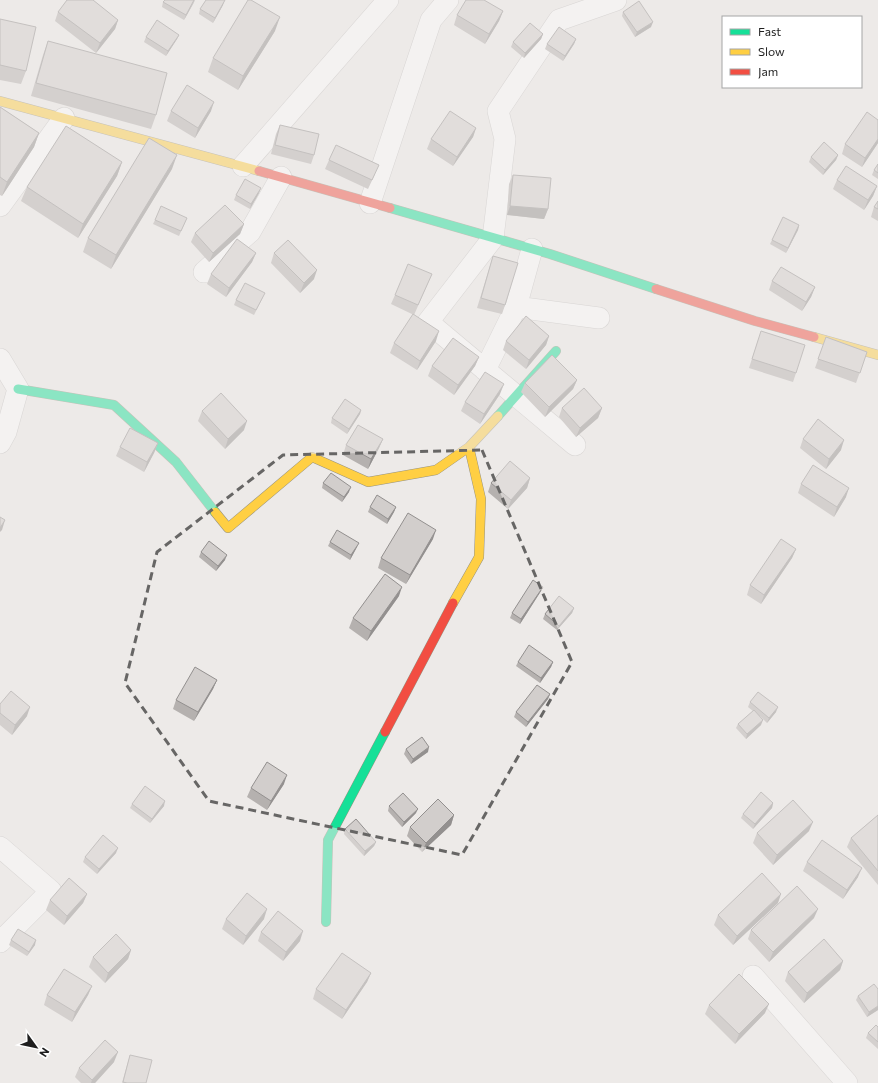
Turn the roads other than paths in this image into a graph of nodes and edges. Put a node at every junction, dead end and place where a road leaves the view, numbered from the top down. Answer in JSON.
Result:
{"nodes":[{"id":1,"x":388,"y":0,"type":"edge"},
{"id":2,"x":448,"y":0,"type":"edge"},
{"id":3,"x":616,"y":0,"type":"edge"},
{"id":4,"x":0,"y":101,"type":"edge"},
{"id":5,"x":64,"y":118,"type":"junction"},
{"id":6,"x":243,"y":166,"type":"junction"},
{"id":7,"x":281,"y":177,"type":"junction"},
{"id":8,"x":370,"y":203,"type":"junction"},
{"id":9,"x":0,"y":206,"type":"edge"},
{"id":10,"x":493,"y":238,"type":"junction"},
{"id":11,"x":541,"y":251,"type":"junction"},
{"id":12,"x":204,"y":272,"type":"dead end"},
{"id":13,"x":516,"y":307,"type":"junction"},
{"id":14,"x":599,"y":318,"type":"dead end"},
{"id":15,"x":556,"y":351,"type":"dead end"},
{"id":16,"x":878,"y":355,"type":"edge"},
{"id":17,"x":0,"y":359,"type":"edge"},
{"id":18,"x":485,"y":370,"type":"junction"},
{"id":19,"x":18,"y":389,"type":"junction"},
{"id":20,"x":515,"y":395,"type":"junction"},
{"id":21,"x":0,"y":443,"type":"edge"},
{"id":22,"x":575,"y":445,"type":"dead end"},
{"id":23,"x":469,"y":448,"type":"junction"},
{"id":24,"x":0,"y":847,"type":"edge"},
{"id":25,"x":326,"y":922,"type":"dead end"},
{"id":26,"x":0,"y":942,"type":"edge"},
{"id":27,"x":753,"y":976,"type":"dead end"},
{"id":28,"x":847,"y":1083,"type":"edge"}],
"edges":[{"from":1,"to":6,"type":"street"},
{"from":2,"to":8,"type":"street"},
{"from":3,"to":10,"type":"street"},
{"from":4,"to":5,"type":"street"},
{"from":5,"to":6,"type":"street"},
{"from":5,"to":9,"type":"street"},
{"from":6,"to":7,"type":"street"},
{"from":7,"to":8,"type":"street"},
{"from":7,"to":12,"type":"street"},
{"from":8,"to":10,"type":"street"},
{"from":10,"to":11,"type":"street"},
{"from":10,"to":18,"type":"street"},
{"from":11,"to":13,"type":"street"},
{"from":11,"to":16,"type":"street"},
{"from":13,"to":14,"type":"street"},
{"from":13,"to":18,"type":"street"},
{"from":15,"to":20,"type":"street"},
{"from":17,"to":19,"type":"street"},
{"from":18,"to":20,"type":"street"},
{"from":19,"to":21,"type":"street"},
{"from":19,"to":23,"type":"street"},
{"from":20,"to":22,"type":"street"},
{"from":20,"to":23,"type":"street"},
{"from":23,"to":25,"type":"street"},
{"from":24,"to":26,"type":"street"},
{"from":27,"to":28,"type":"street"}]}
